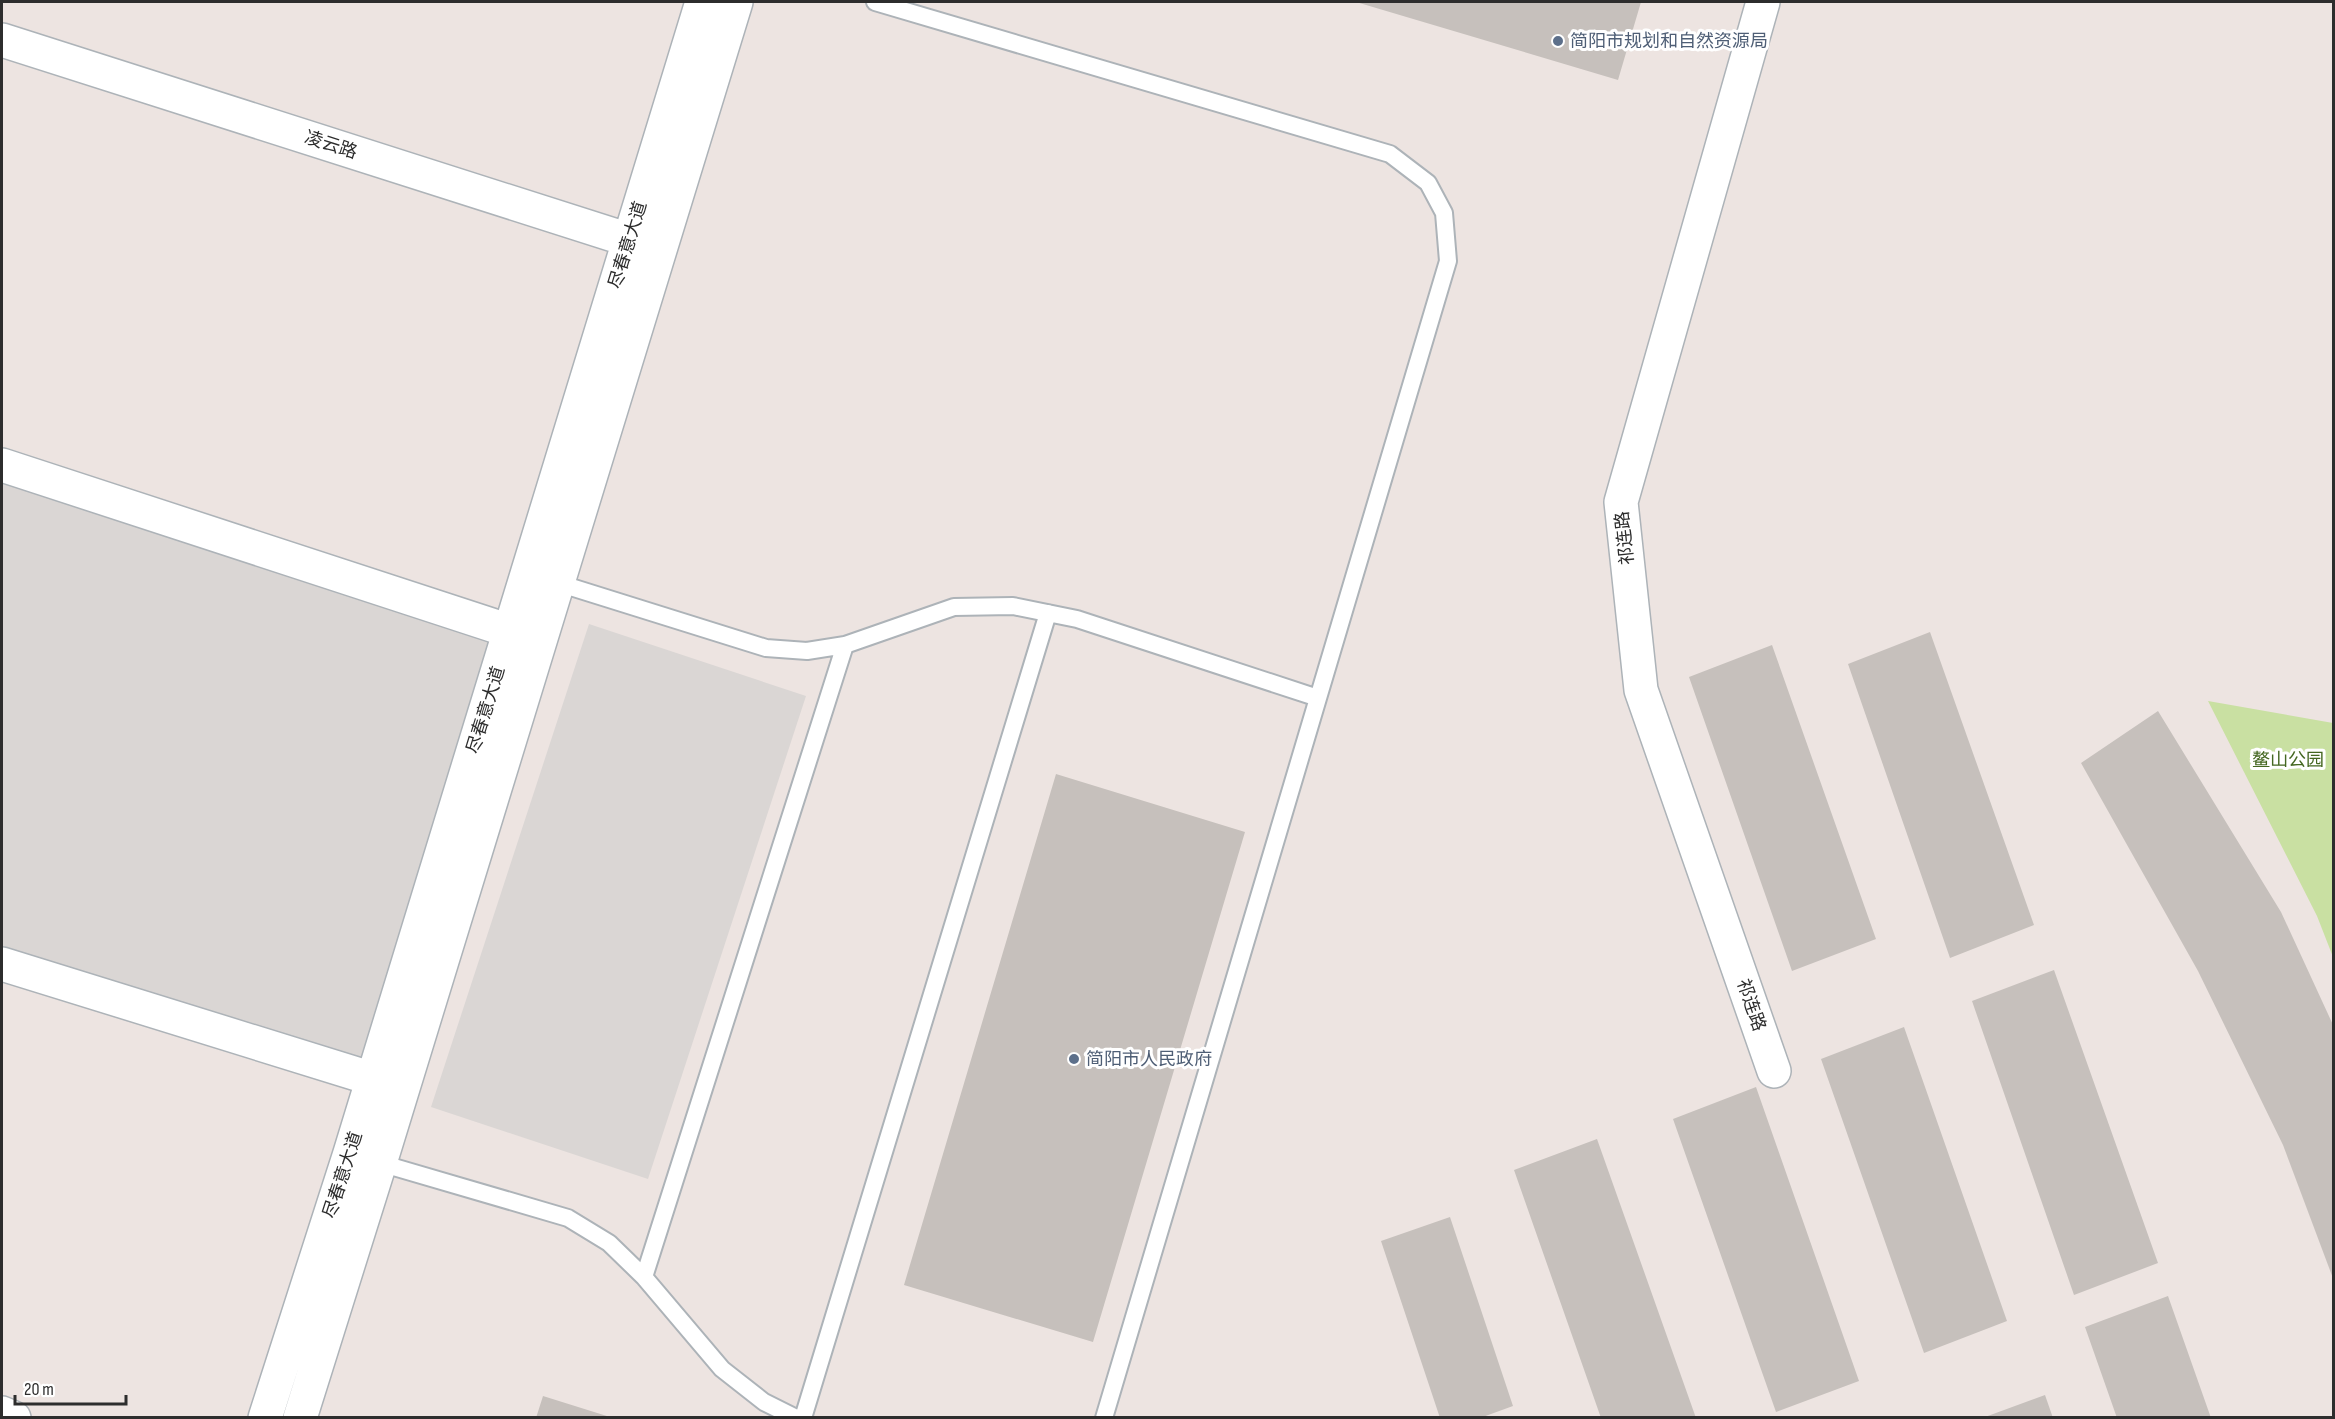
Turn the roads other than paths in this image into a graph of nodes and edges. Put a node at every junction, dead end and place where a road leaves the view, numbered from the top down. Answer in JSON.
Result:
{"nodes":[{"id":1,"x":702,"y":2,"type":"edge"},
{"id":2,"x":736,"y":2,"type":"edge"},
{"id":3,"x":874,"y":2,"type":"edge"},
{"id":4,"x":1763,"y":2,"type":"edge"},
{"id":5,"x":2,"y":40,"type":"edge"},
{"id":6,"x":644,"y":245,"type":"junction"},
{"id":7,"x":2,"y":465,"type":"edge"},
{"id":8,"x":558,"y":583,"type":"junction"},
{"id":9,"x":1048,"y":613,"type":"junction"},
{"id":10,"x":510,"y":631,"type":"junction"},
{"id":11,"x":845,"y":645,"type":"junction"},
{"id":12,"x":1318,"y":698,"type":"junction"},
{"id":13,"x":2,"y":964,"type":"edge"},
{"id":14,"x":1774,"y":1071,"type":"dead end"},
{"id":15,"x":373,"y":1079,"type":"junction"},
{"id":16,"x":380,"y":1163,"type":"junction"},
{"id":17,"x":644,"y":1277,"type":"junction"},
{"id":18,"x":2,"y":1413,"type":"edge"},
{"id":19,"x":14,"y":1418,"type":"edge"},
{"id":20,"x":265,"y":1418,"type":"edge"},
{"id":21,"x":300,"y":1418,"type":"edge"},
{"id":22,"x":796,"y":1418,"type":"edge"},
{"id":23,"x":803,"y":1418,"type":"edge"},
{"id":24,"x":1104,"y":1418,"type":"edge"}],
"edges":[{"from":1,"to":6,"type":"main road","name":"尽春意大道"},
{"from":2,"to":6,"type":"main road","name":"尽春意大道"},
{"from":3,"to":12,"type":"lane"},
{"from":4,"to":14,"type":"main road","name":"祁连路"},
{"from":5,"to":6,"type":"main road","name":"凌云路"},
{"from":6,"to":8,"type":"main road","name":"尽春意大道"},
{"from":6,"to":10,"type":"main road","name":"尽春意大道"},
{"from":7,"to":10,"type":"main road"},
{"from":8,"to":11,"type":"lane"},
{"from":8,"to":16,"type":"main road","name":"尽春意大道"},
{"from":9,"to":11,"type":"lane"},
{"from":9,"to":12,"type":"lane"},
{"from":9,"to":23,"type":"lane"},
{"from":10,"to":15,"type":"main road","name":"尽春意大道"},
{"from":11,"to":17,"type":"lane"},
{"from":12,"to":24,"type":"lane"},
{"from":13,"to":15,"type":"main road"},
{"from":15,"to":20,"type":"main road","name":"尽春意大道"},
{"from":16,"to":17,"type":"lane"},
{"from":16,"to":21,"type":"main road","name":"尽春意大道"},
{"from":17,"to":22,"type":"lane"},
{"from":18,"to":19,"type":"main road"}]}
